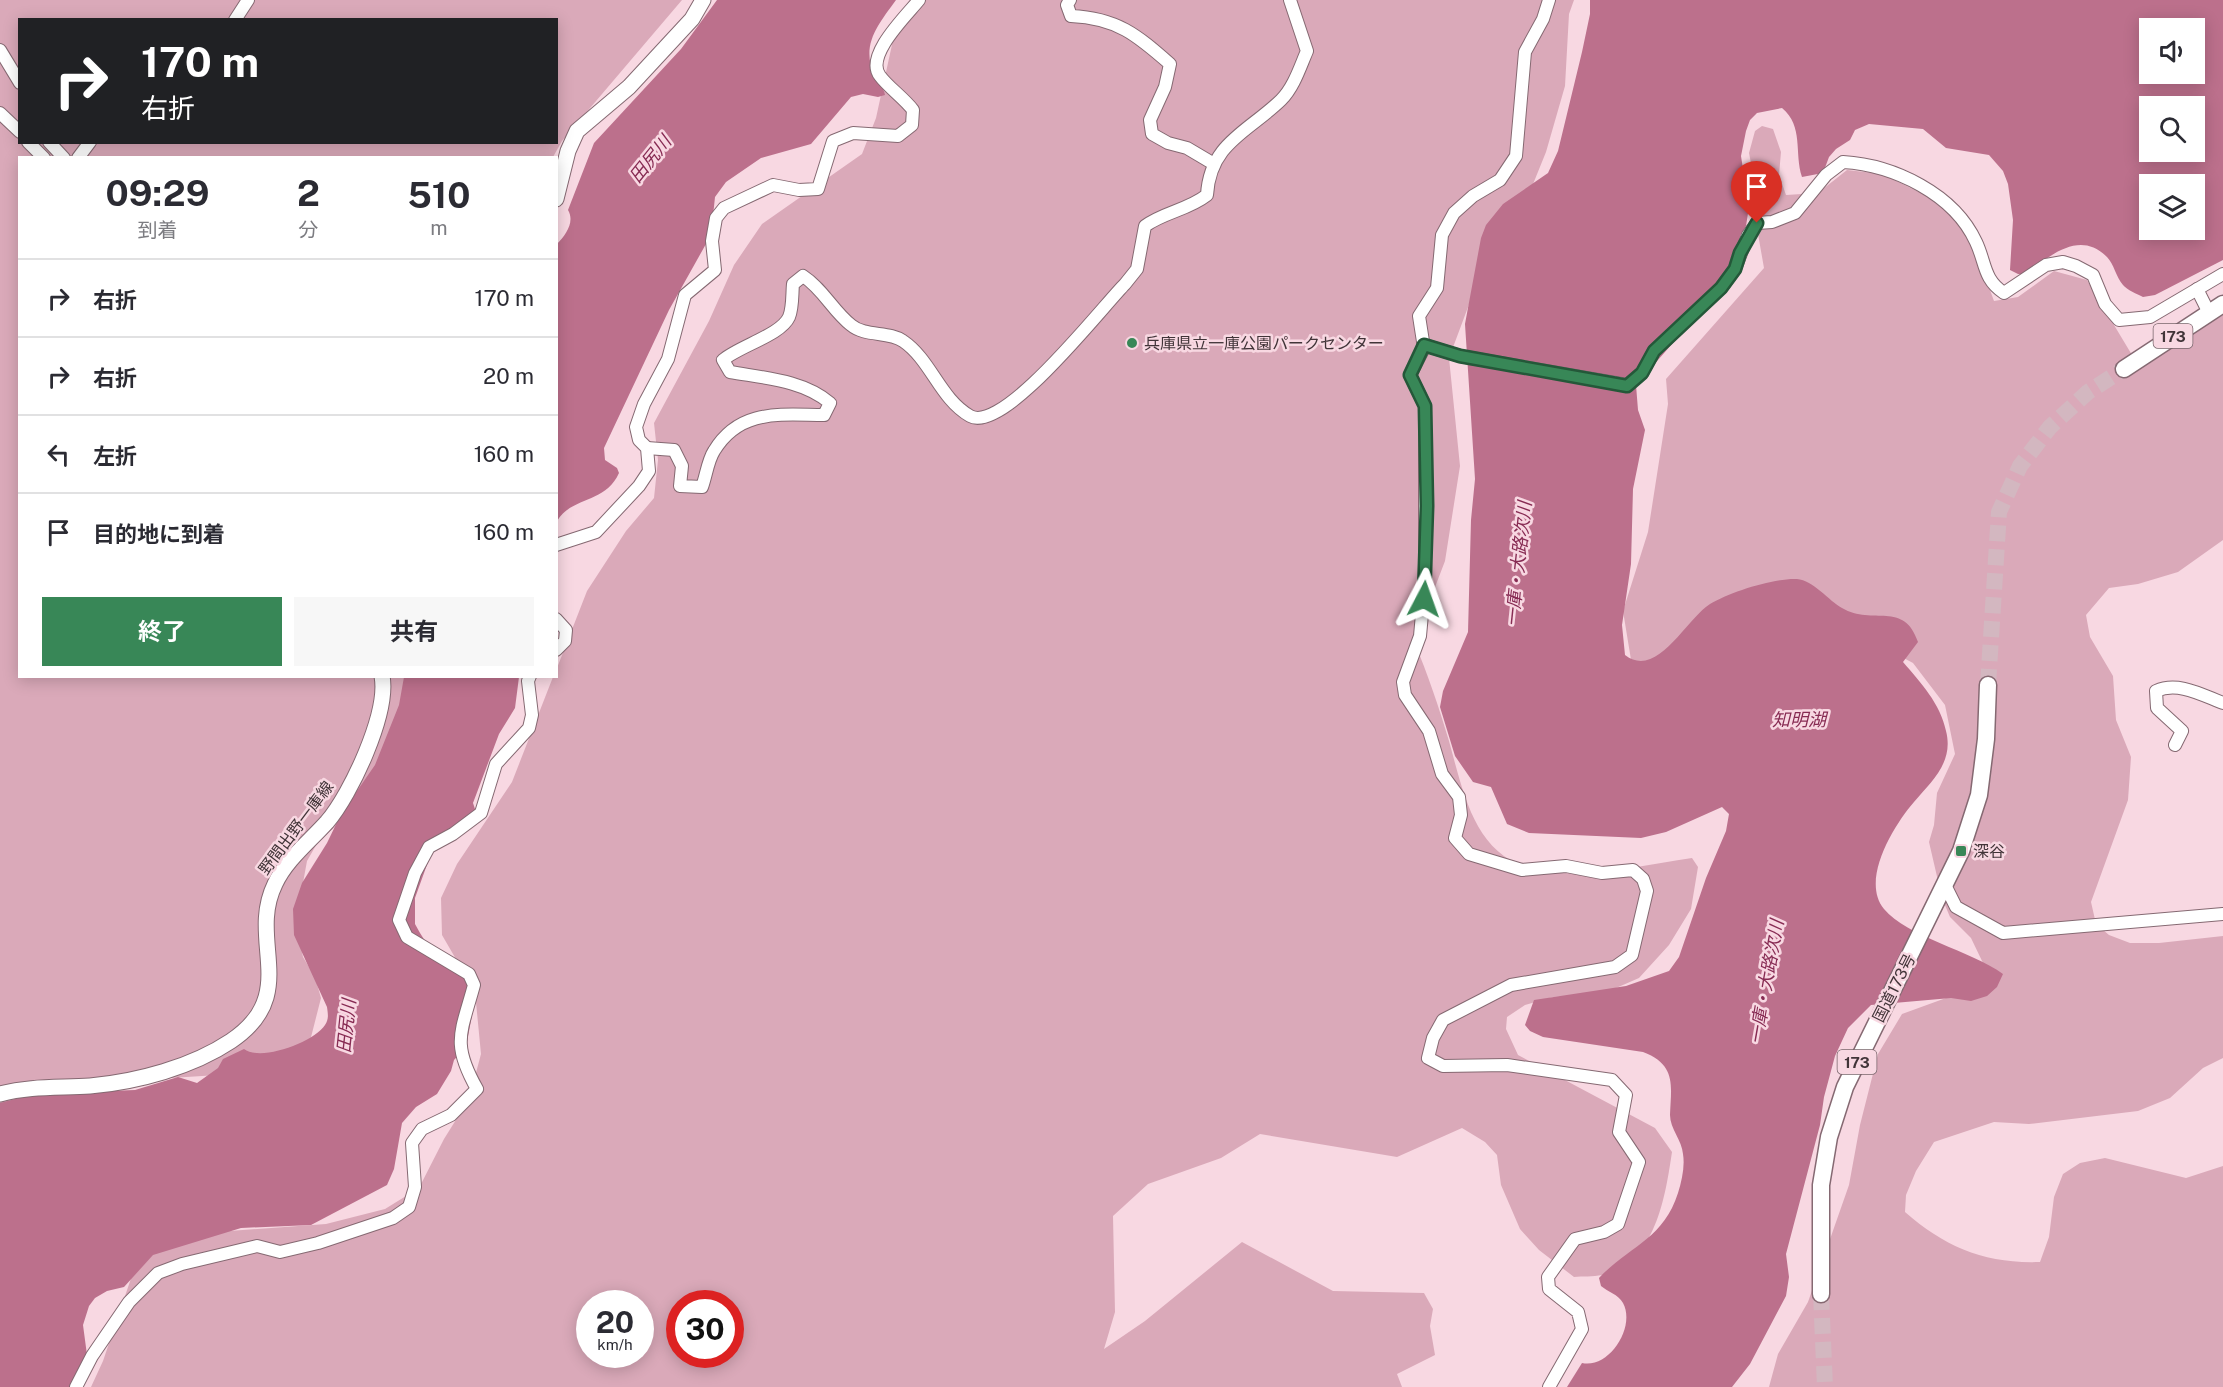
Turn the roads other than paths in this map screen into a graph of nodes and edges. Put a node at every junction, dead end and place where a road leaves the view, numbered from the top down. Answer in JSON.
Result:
{"nodes":[{"id":1,"x":248,"y":0,"type":"edge"},
{"id":2,"x":703,"y":0,"type":"edge"},
{"id":3,"x":1070,"y":0,"type":"edge"},
{"id":4,"x":1290,"y":0,"type":"edge"},
{"id":5,"x":1549,"y":0,"type":"edge"},
{"id":6,"x":916,"y":1,"type":"edge"},
{"id":7,"x":237,"y":18,"type":"edge"},
{"id":8,"x":0,"y":50,"type":"edge"},
{"id":9,"x":18,"y":80,"type":"edge"},
{"id":10,"x":0,"y":113,"type":"edge"},
{"id":11,"x":18,"y":130,"type":"edge"},
{"id":12,"x":30,"y":144,"type":"edge"},
{"id":13,"x":51,"y":144,"type":"edge"},
{"id":14,"x":42,"y":156,"type":"edge"},
{"id":15,"x":62,"y":156,"type":"edge"},
{"id":16,"x":1214,"y":164,"type":"junction"},
{"id":17,"x":558,"y":190,"type":"edge"},
{"id":18,"x":2223,"y":274,"type":"edge"},
{"id":19,"x":2197,"y":289,"type":"junction"},
{"id":20,"x":2223,"y":304,"type":"edge"},
{"id":21,"x":2209,"y":313,"type":"junction"},
{"id":22,"x":1424,"y":345,"type":"junction"},
{"id":23,"x":2124,"y":369,"type":"tunnel mouth"},
{"id":24,"x":647,"y":448,"type":"junction"},
{"id":25,"x":558,"y":544,"type":"edge"},
{"id":26,"x":558,"y":621,"type":"edge"},
{"id":27,"x":558,"y":648,"type":"edge"},
{"id":28,"x":382,"y":678,"type":"edge"},
{"id":29,"x":529,"y":678,"type":"edge"},
{"id":30,"x":1988,"y":686,"type":"tunnel mouth"},
{"id":31,"x":2223,"y":703,"type":"edge"},
{"id":32,"x":2175,"y":745,"type":"dead end"},
{"id":33,"x":1946,"y":885,"type":"junction"},
{"id":34,"x":2223,"y":914,"type":"edge"},
{"id":35,"x":0,"y":1095,"type":"edge"},
{"id":36,"x":1821,"y":1294,"type":"tunnel mouth"},
{"id":37,"x":76,"y":1387,"type":"edge"},
{"id":38,"x":1549,"y":1387,"type":"edge"}],
"edges":[{"from":1,"to":7,"type":"street"},
{"from":2,"to":17,"type":"main road"},
{"from":3,"to":16,"type":"street"},
{"from":4,"to":16,"type":"street"},
{"from":5,"to":22,"type":"street"},
{"from":6,"to":24,"type":"street"},
{"from":8,"to":9,"type":"street"},
{"from":10,"to":11,"type":"street"},
{"from":12,"to":14,"type":"street"},
{"from":13,"to":15,"type":"street"},
{"from":16,"to":24,"type":"street"},
{"from":18,"to":19,"type":"street"},
{"from":19,"to":21,"type":"street"},
{"from":19,"to":22,"type":"street"},
{"from":20,"to":21,"type":"highway","number":"173"},
{"from":21,"to":23,"type":"highway","number":"173"},
{"from":22,"to":38,"type":"street"},
{"from":24,"to":25,"type":"street"},
{"from":26,"to":27,"type":"street"},
{"from":28,"to":35,"type":"main road","name":"野間出野一庫線"},
{"from":29,"to":37,"type":"street"},
{"from":30,"to":33,"type":"highway","name":"国道173号","number":"173"},
{"from":31,"to":32,"type":"street"},
{"from":33,"to":34,"type":"street"},
{"from":33,"to":36,"type":"highway","name":"国道173号","number":"173"}]}
